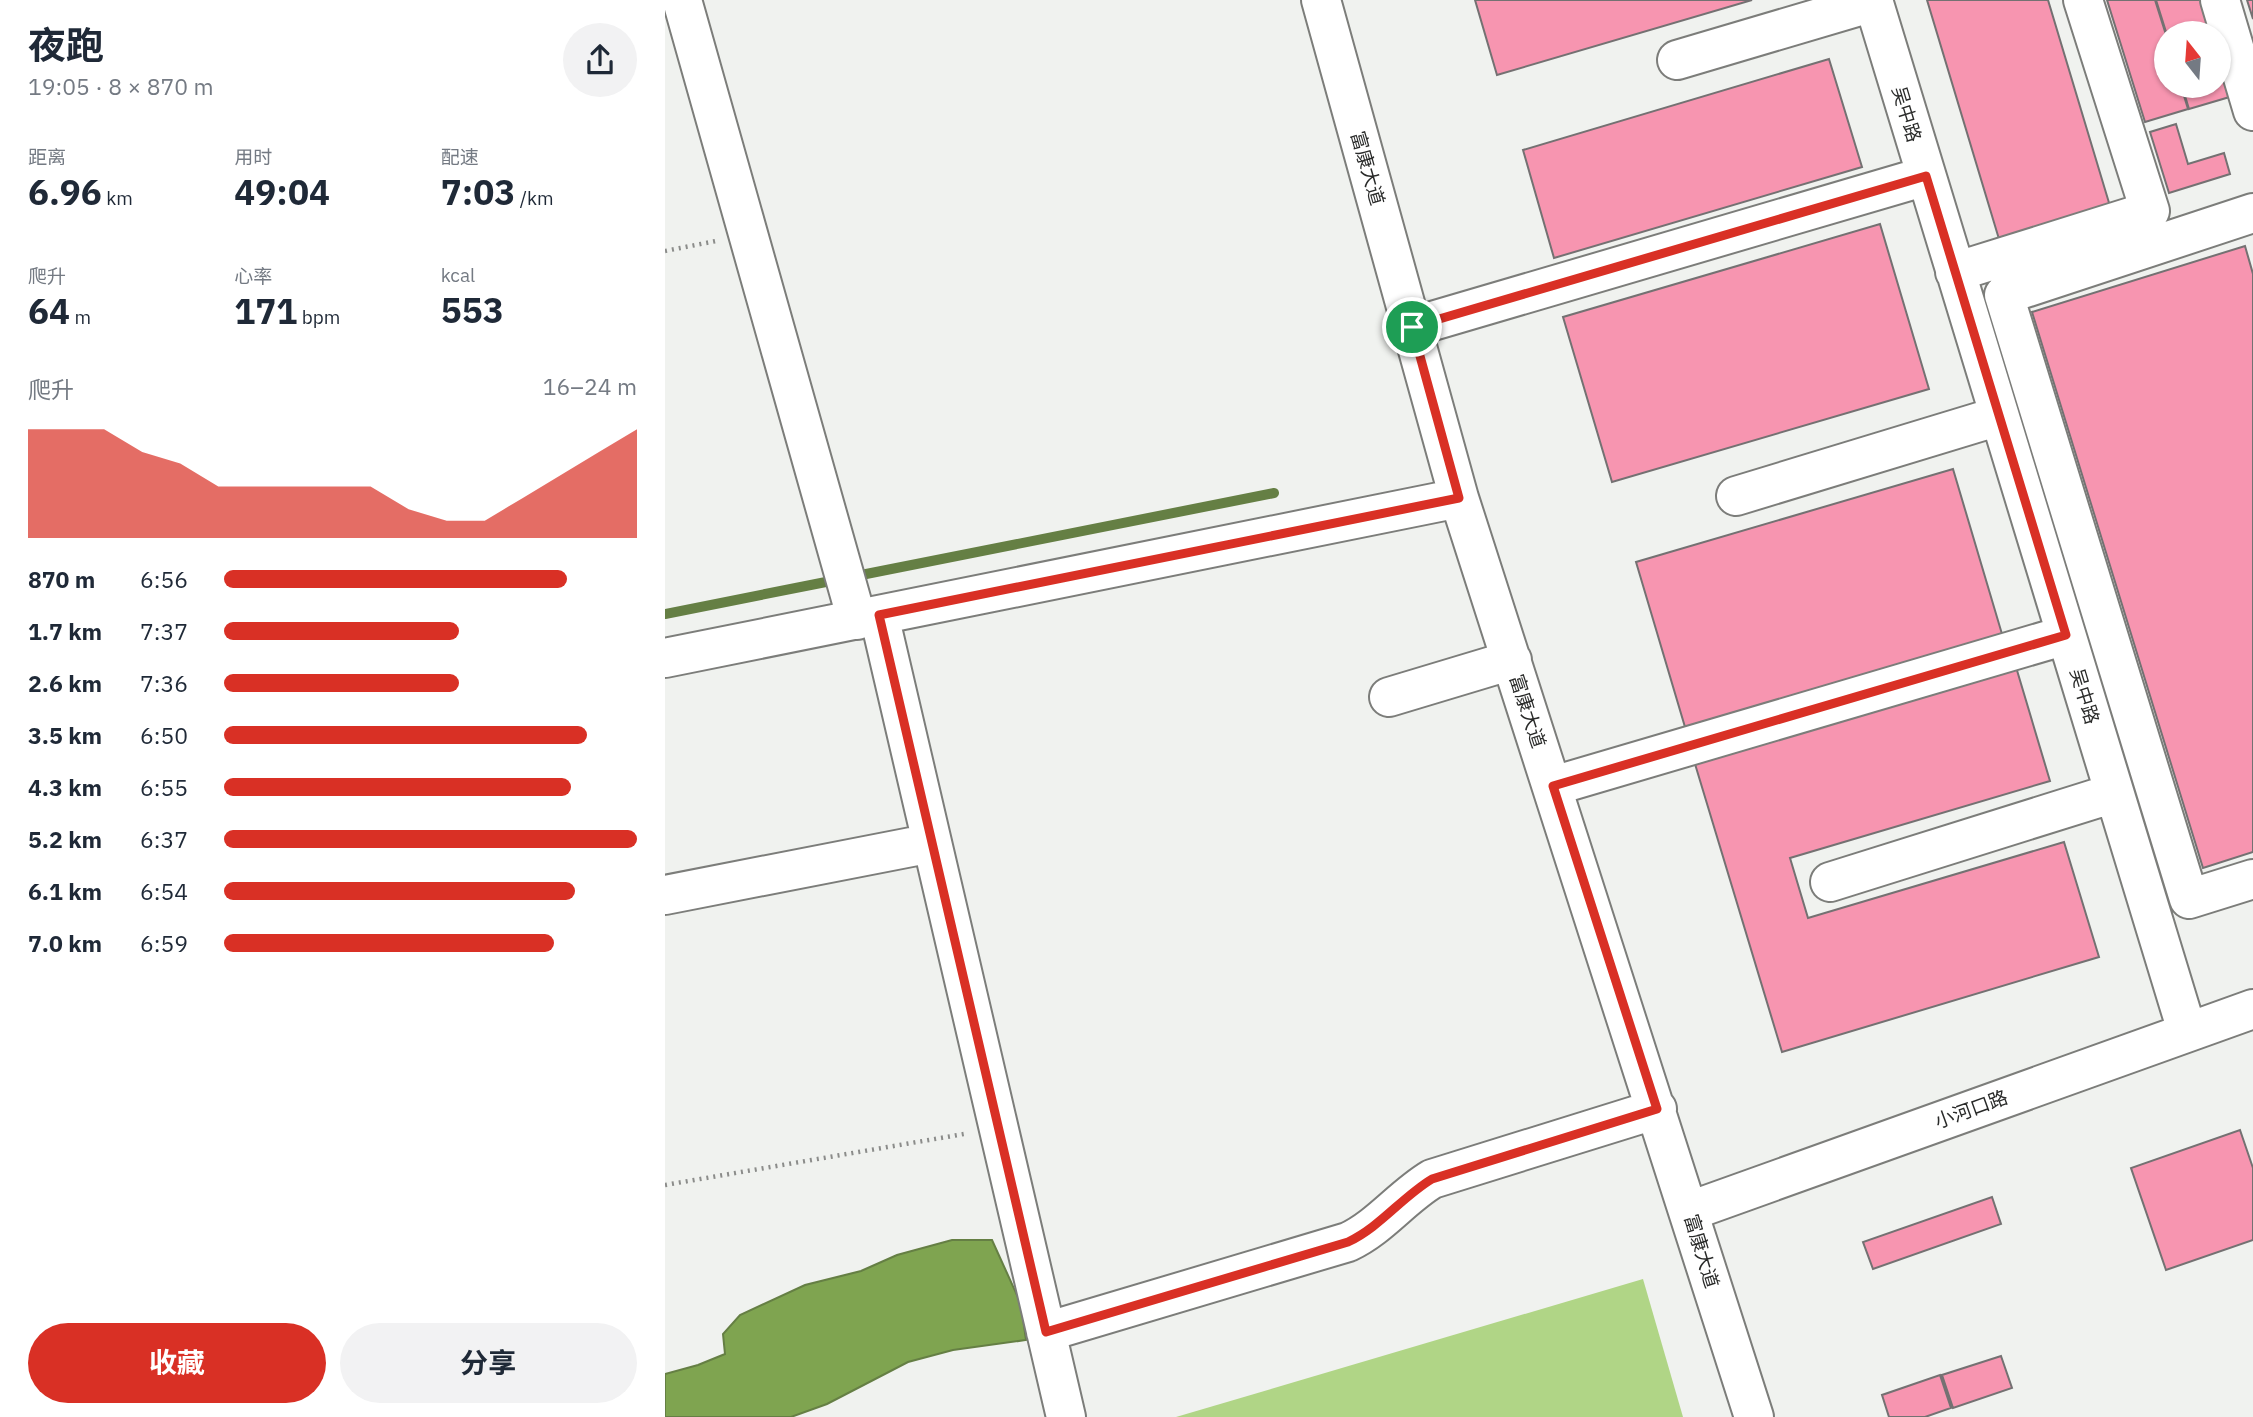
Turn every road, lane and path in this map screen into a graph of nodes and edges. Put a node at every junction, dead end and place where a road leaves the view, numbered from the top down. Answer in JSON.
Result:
{"nodes":[{"id":1,"x":683,"y":0,"type":"edge"},
{"id":2,"x":1321,"y":0,"type":"edge"},
{"id":3,"x":2083,"y":0,"type":"edge"},
{"id":4,"x":2220,"y":0,"type":"edge"},
{"id":5,"x":1873,"y":1,"type":"edge"},
{"id":6,"x":1677,"y":60,"type":"dead end"},
{"id":7,"x":2253,"y":111,"type":"edge"},
{"id":8,"x":1926,"y":176,"type":"junction"},
{"id":9,"x":2253,"y":213,"type":"edge"},
{"id":10,"x":748,"y":234,"type":"junction"},
{"id":11,"x":665,"y":251,"type":"edge"},
{"id":12,"x":1955,"y":272,"type":"junction"},
{"id":13,"x":1412,"y":327,"type":"junction"},
{"id":14,"x":1999,"y":416,"type":"junction"},
{"id":15,"x":1736,"y":496,"type":"dead end"},
{"id":16,"x":1459,"y":498,"type":"junction"},
{"id":17,"x":856,"y":598,"type":"junction"},
{"id":18,"x":2066,"y":635,"type":"junction"},
{"id":19,"x":665,"y":658,"type":"edge"},
{"id":20,"x":1512,"y":660,"type":"junction"},
{"id":21,"x":1389,"y":697,"type":"dead end"},
{"id":22,"x":1553,"y":786,"type":"junction"},
{"id":23,"x":2114,"y":793,"type":"junction"},
{"id":24,"x":932,"y":843,"type":"junction"},
{"id":25,"x":2253,"y":878,"type":"edge"},
{"id":26,"x":1830,"y":882,"type":"dead end"},
{"id":27,"x":665,"y":895,"type":"edge"},
{"id":28,"x":2253,"y":1009,"type":"edge"},
{"id":29,"x":2187,"y":1031,"type":"junction"},
{"id":30,"x":1657,"y":1109,"type":"junction"},
{"id":31,"x":998,"y":1128,"type":"junction"},
{"id":32,"x":665,"y":1185,"type":"edge"},
{"id":33,"x":1690,"y":1211,"type":"junction"},
{"id":34,"x":1046,"y":1332,"type":"junction"},
{"id":35,"x":1066,"y":1417,"type":"edge"},
{"id":36,"x":1754,"y":1417,"type":"edge"}],
"edges":[{"from":1,"to":10,"type":"street"},
{"from":2,"to":13,"type":"street","name":"富康大道"},
{"from":3,"to":12,"type":"street"},
{"from":4,"to":7,"type":"street"},
{"from":5,"to":6,"type":"street"},
{"from":5,"to":8,"type":"street","name":"吴中路"},
{"from":8,"to":12,"type":"street","name":"吴中路"},
{"from":8,"to":13,"type":"street"},
{"from":9,"to":25,"type":"street"},
{"from":10,"to":11,"type":"path"},
{"from":10,"to":17,"type":"street"},
{"from":12,"to":14,"type":"street","name":"吴中路"},
{"from":13,"to":16,"type":"street","name":"富康大道"},
{"from":14,"to":15,"type":"street"},
{"from":14,"to":18,"type":"street","name":"吴中路"},
{"from":16,"to":17,"type":"street"},
{"from":16,"to":20,"type":"street","name":"富康大道"},
{"from":17,"to":19,"type":"street"},
{"from":17,"to":24,"type":"street"},
{"from":18,"to":22,"type":"street"},
{"from":18,"to":23,"type":"street","name":"吴中路"},
{"from":20,"to":21,"type":"street"},
{"from":20,"to":22,"type":"street","name":"富康大道"},
{"from":22,"to":30,"type":"street","name":"富康大道"},
{"from":23,"to":26,"type":"street"},
{"from":23,"to":29,"type":"street","name":"吴中路"},
{"from":24,"to":27,"type":"street"},
{"from":24,"to":31,"type":"street"},
{"from":28,"to":29,"type":"street","name":"小河口路"},
{"from":29,"to":33,"type":"street","name":"小河口路"},
{"from":30,"to":33,"type":"street","name":"富康大道"},
{"from":30,"to":34,"type":"street"},
{"from":31,"to":32,"type":"path"},
{"from":31,"to":34,"type":"street"},
{"from":33,"to":36,"type":"street","name":"富康大道"},
{"from":34,"to":35,"type":"street"}]}
